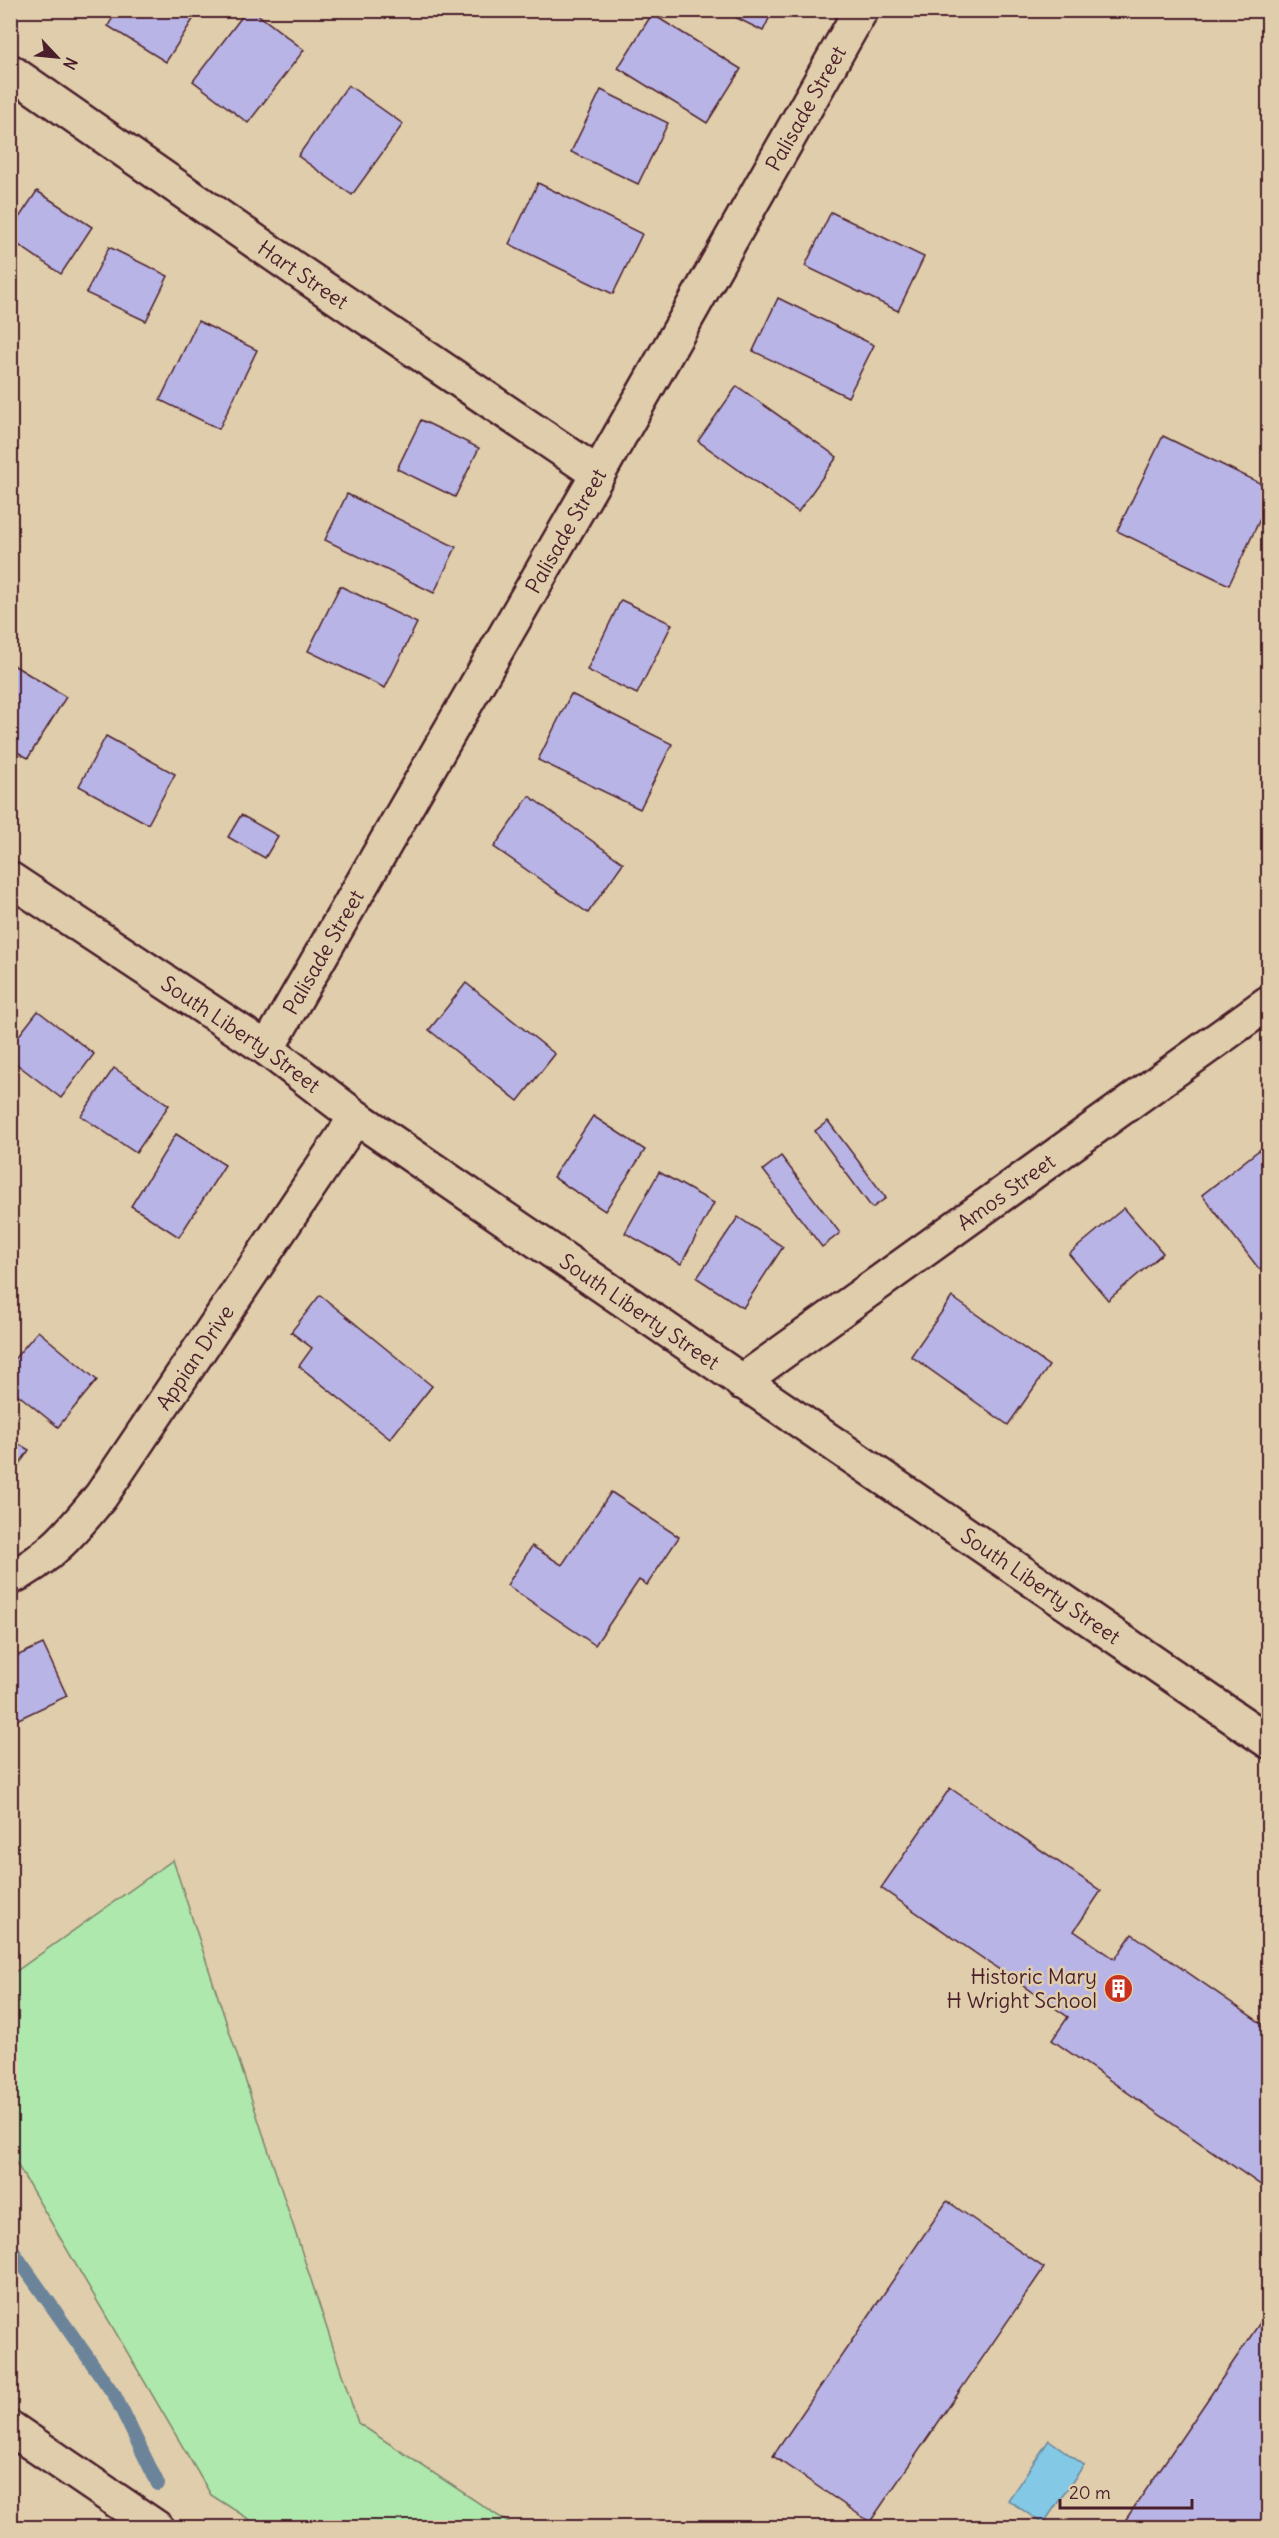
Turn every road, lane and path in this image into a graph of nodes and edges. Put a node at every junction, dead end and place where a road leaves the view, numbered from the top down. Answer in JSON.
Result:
{"nodes":[{"id":1,"x":861,"y":10,"type":"edge"},
{"id":2,"x":10,"y":71,"type":"edge"},
{"id":3,"x":598,"y":474,"type":"junction"},
{"id":4,"x":10,"y":879,"type":"edge"},
{"id":5,"x":1269,"y":1003,"type":"edge"},
{"id":6,"x":267,"y":1049,"type":"junction"},
{"id":7,"x":356,"y":1117,"type":"junction"},
{"id":8,"x":741,"y":1382,"type":"junction"},
{"id":9,"x":10,"y":1578,"type":"edge"},
{"id":10,"x":1269,"y":1741,"type":"edge"},
{"id":11,"x":10,"y":2428,"type":"edge"},
{"id":12,"x":157,"y":2528,"type":"edge"}],
"edges":[{"from":1,"to":3,"type":"street","name":"Palisade Street"},
{"from":2,"to":3,"type":"street","name":"Hart Street"},
{"from":3,"to":6,"type":"street","name":"Palisade Street"},
{"from":4,"to":6,"type":"street","name":"South Liberty Street"},
{"from":5,"to":8,"type":"street","name":"Amos Street"},
{"from":6,"to":7,"type":"street","name":"South Liberty Street"},
{"from":7,"to":8,"type":"street","name":"South Liberty Street"},
{"from":7,"to":9,"type":"street","name":"Appian Drive"},
{"from":8,"to":10,"type":"street","name":"South Liberty Street"},
{"from":11,"to":12,"type":"street"}]}
